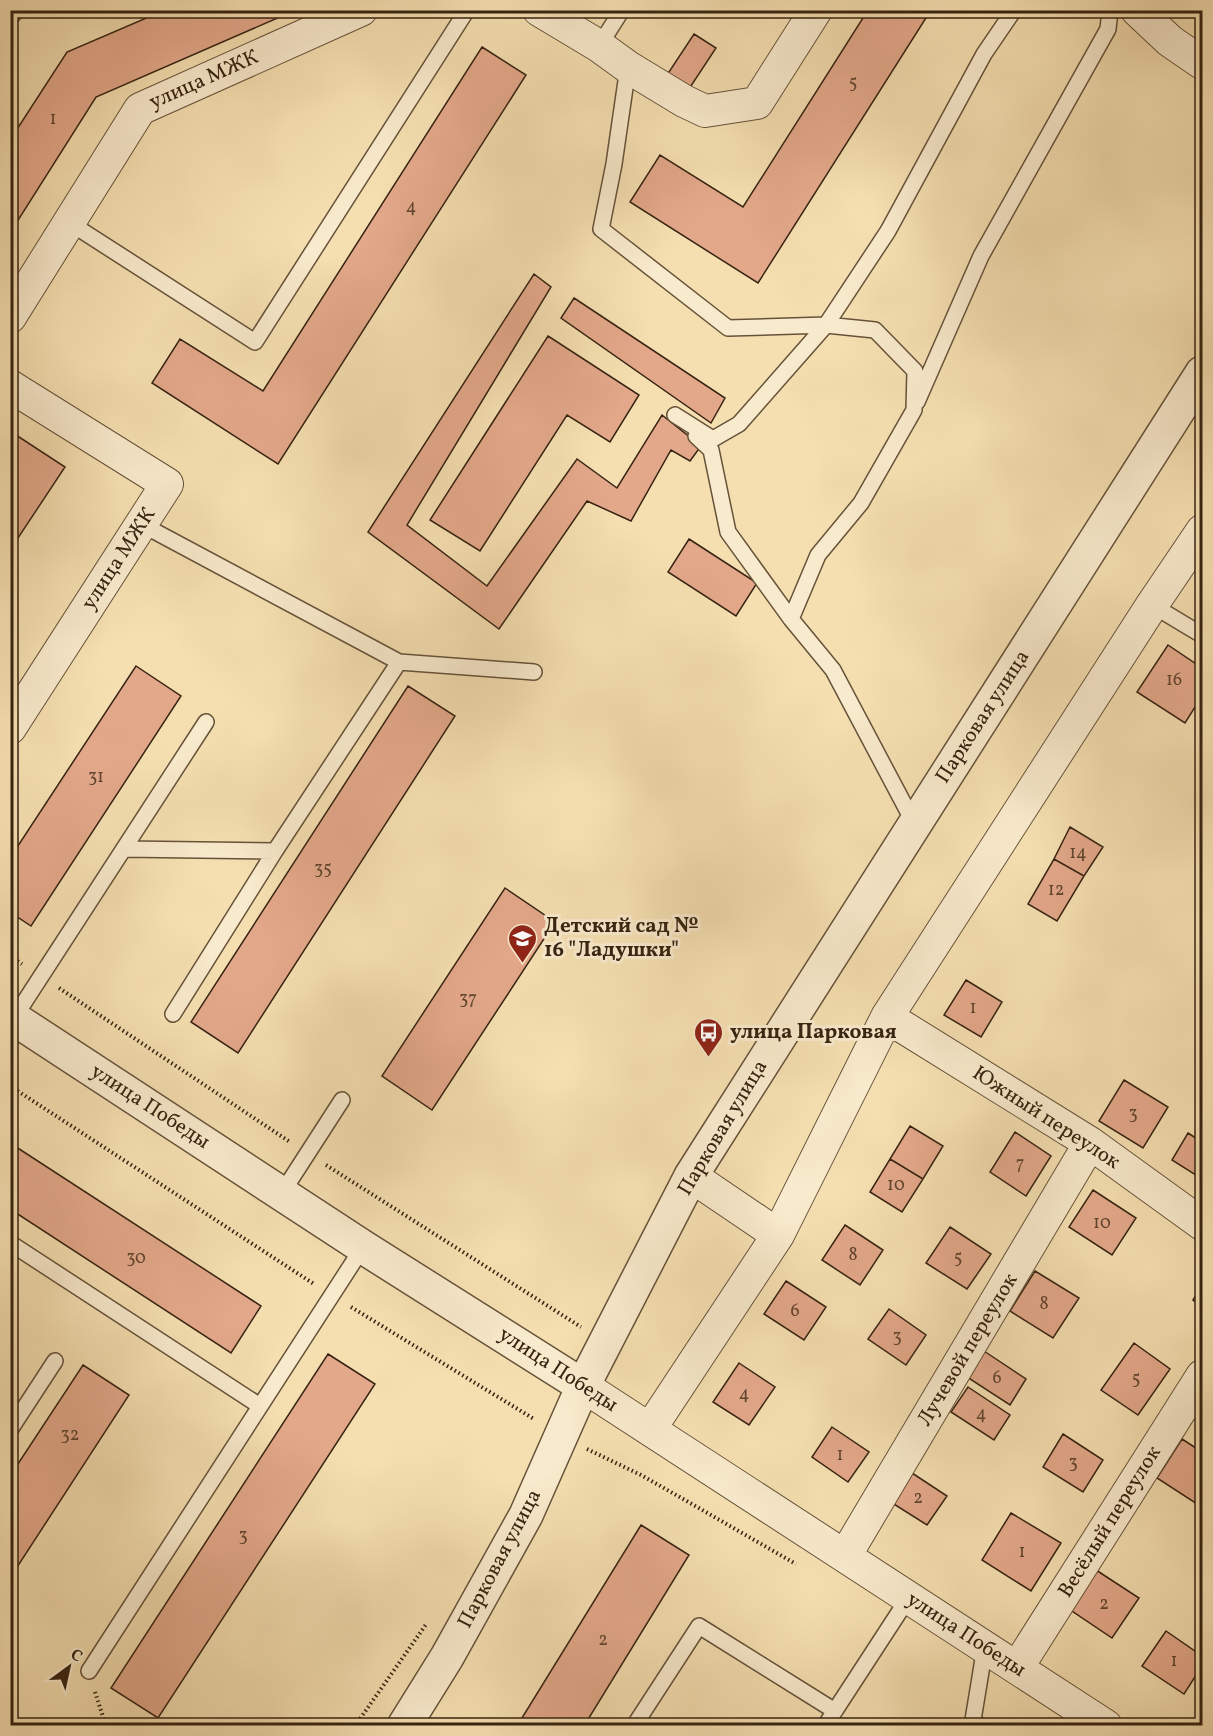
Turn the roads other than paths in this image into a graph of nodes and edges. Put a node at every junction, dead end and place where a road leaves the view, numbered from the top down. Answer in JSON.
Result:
{"nodes":[{"id":1,"x":17,"y":10,"type":"edge"},
{"id":2,"x":361,"y":10,"type":"edge"},
{"id":3,"x":467,"y":10,"type":"edge"},
{"id":4,"x":539,"y":10,"type":"edge"},
{"id":5,"x":622,"y":10,"type":"edge"},
{"id":6,"x":816,"y":10,"type":"edge"},
{"id":7,"x":1014,"y":10,"type":"edge"},
{"id":8,"x":1110,"y":10,"type":"edge"},
{"id":9,"x":1137,"y":10,"type":"edge"},
{"id":10,"x":10,"y":18,"type":"edge"},
{"id":11,"x":599,"y":46,"type":"junction"},
{"id":12,"x":1203,"y":63,"type":"edge"},
{"id":13,"x":628,"y":67,"type":"junction"},
{"id":14,"x":70,"y":223,"type":"junction"},
{"id":15,"x":10,"y":317,"type":"edge"},
{"id":16,"x":826,"y":325,"type":"junction"},
{"id":17,"x":1203,"y":373,"type":"edge"},
{"id":18,"x":10,"y":386,"type":"edge"},
{"id":19,"x":914,"y":410,"type":"junction"},
{"id":20,"x":141,"y":524,"type":"junction"},
{"id":21,"x":1203,"y":531,"type":"edge"},
{"id":22,"x":1152,"y":605,"type":"junction"},
{"id":23,"x":791,"y":619,"type":"junction"},
{"id":24,"x":1203,"y":635,"type":"edge"},
{"id":25,"x":399,"y":662,"type":"junction"},
{"id":26,"x":534,"y":672,"type":"dead end"},
{"id":27,"x":206,"y":722,"type":"dead end"},
{"id":28,"x":10,"y":728,"type":"edge"},
{"id":29,"x":914,"y":824,"type":"junction"},
{"id":30,"x":123,"y":849,"type":"junction"},
{"id":31,"x":275,"y":851,"type":"junction"},
{"id":32,"x":173,"y":1014,"type":"dead end"},
{"id":33,"x":12,"y":1017,"type":"edge"},
{"id":34,"x":887,"y":1017,"type":"junction"},
{"id":35,"x":342,"y":1100,"type":"dead end"},
{"id":36,"x":1090,"y":1143,"type":"junction"},
{"id":37,"x":691,"y":1176,"type":"junction"},
{"id":38,"x":282,"y":1193,"type":"junction"},
{"id":39,"x":1203,"y":1224,"type":"edge"},
{"id":40,"x":778,"y":1234,"type":"junction"},
{"id":41,"x":10,"y":1243,"type":"edge"},
{"id":42,"x":363,"y":1246,"type":"junction"},
{"id":43,"x":55,"y":1361,"type":"dead end"},
{"id":44,"x":1203,"y":1376,"type":"edge"},
{"id":45,"x":583,"y":1386,"type":"junction"},
{"id":46,"x":260,"y":1406,"type":"junction"},
{"id":47,"x":650,"y":1429,"type":"junction"},
{"id":48,"x":10,"y":1430,"type":"edge"},
{"id":49,"x":845,"y":1556,"type":"junction"},
{"id":50,"x":909,"y":1597,"type":"junction"},
{"id":51,"x":985,"y":1647,"type":"junction"},
{"id":52,"x":1017,"y":1668,"type":"junction"},
{"id":53,"x":89,"y":1671,"type":"road end"},
{"id":54,"x":835,"y":1711,"type":"junction"},
{"id":55,"x":404,"y":1725,"type":"edge"},
{"id":56,"x":634,"y":1725,"type":"edge"},
{"id":57,"x":825,"y":1725,"type":"edge"},
{"id":58,"x":980,"y":1725,"type":"edge"},
{"id":59,"x":1106,"y":1725,"type":"edge"}],
"edges":[{"from":1,"to":10,"type":"lane"},
{"from":2,"to":14,"type":"street","name":"улица МЖК"},
{"from":3,"to":14,"type":"lane"},
{"from":4,"to":11,"type":"street"},
{"from":5,"to":11,"type":"lane"},
{"from":6,"to":13,"type":"street"},
{"from":7,"to":16,"type":"lane"},
{"from":8,"to":19,"type":"lane"},
{"from":9,"to":12,"type":"street"},
{"from":11,"to":13,"type":"street"},
{"from":13,"to":16,"type":"lane"},
{"from":14,"to":15,"type":"street","name":"улица МЖК"},
{"from":16,"to":19,"type":"lane"},
{"from":16,"to":23,"type":"lane"},
{"from":17,"to":29,"type":"street","name":"Парковая улица"},
{"from":18,"to":20,"type":"street","name":"улица МЖК"},
{"from":19,"to":23,"type":"lane"},
{"from":20,"to":25,"type":"lane"},
{"from":20,"to":28,"type":"street","name":"улица МЖК"},
{"from":21,"to":22,"type":"street"},
{"from":22,"to":24,"type":"lane"},
{"from":22,"to":34,"type":"street"},
{"from":23,"to":29,"type":"lane"},
{"from":25,"to":26,"type":"lane"},
{"from":25,"to":31,"type":"lane"},
{"from":27,"to":30,"type":"lane"},
{"from":29,"to":37,"type":"street","name":"Парковая улица"},
{"from":30,"to":31,"type":"lane"},
{"from":30,"to":33,"type":"lane"},
{"from":31,"to":32,"type":"lane"},
{"from":33,"to":38,"type":"street","name":"улица Победы"},
{"from":34,"to":36,"type":"street","name":"Южный переулок"},
{"from":34,"to":40,"type":"street"},
{"from":35,"to":38,"type":"lane"},
{"from":36,"to":39,"type":"street","name":"Южный переулок"},
{"from":36,"to":49,"type":"street","name":"Лучевой переулок"},
{"from":37,"to":40,"type":"street"},
{"from":37,"to":45,"type":"street","name":"Парковая улица"},
{"from":38,"to":42,"type":"street","name":"улица Победы"},
{"from":40,"to":47,"type":"street"},
{"from":41,"to":46,"type":"lane"},
{"from":42,"to":45,"type":"street","name":"улица Победы"},
{"from":42,"to":46,"type":"lane"},
{"from":43,"to":48,"type":"lane"},
{"from":44,"to":52,"type":"street","name":"Весёлый переулок"},
{"from":45,"to":47,"type":"street","name":"улица Победы"},
{"from":45,"to":55,"type":"street","name":"Парковая улица"},
{"from":46,"to":53,"type":"lane"},
{"from":47,"to":49,"type":"street","name":"улица Победы"},
{"from":49,"to":50,"type":"street","name":"улица Победы"},
{"from":50,"to":51,"type":"street","name":"улица Победы"},
{"from":50,"to":54,"type":"lane"},
{"from":51,"to":52,"type":"street","name":"улица Победы"},
{"from":51,"to":58,"type":"lane"},
{"from":52,"to":59,"type":"street","name":"улица Победы"},
{"from":54,"to":56,"type":"lane"},
{"from":54,"to":57,"type":"lane"}]}
